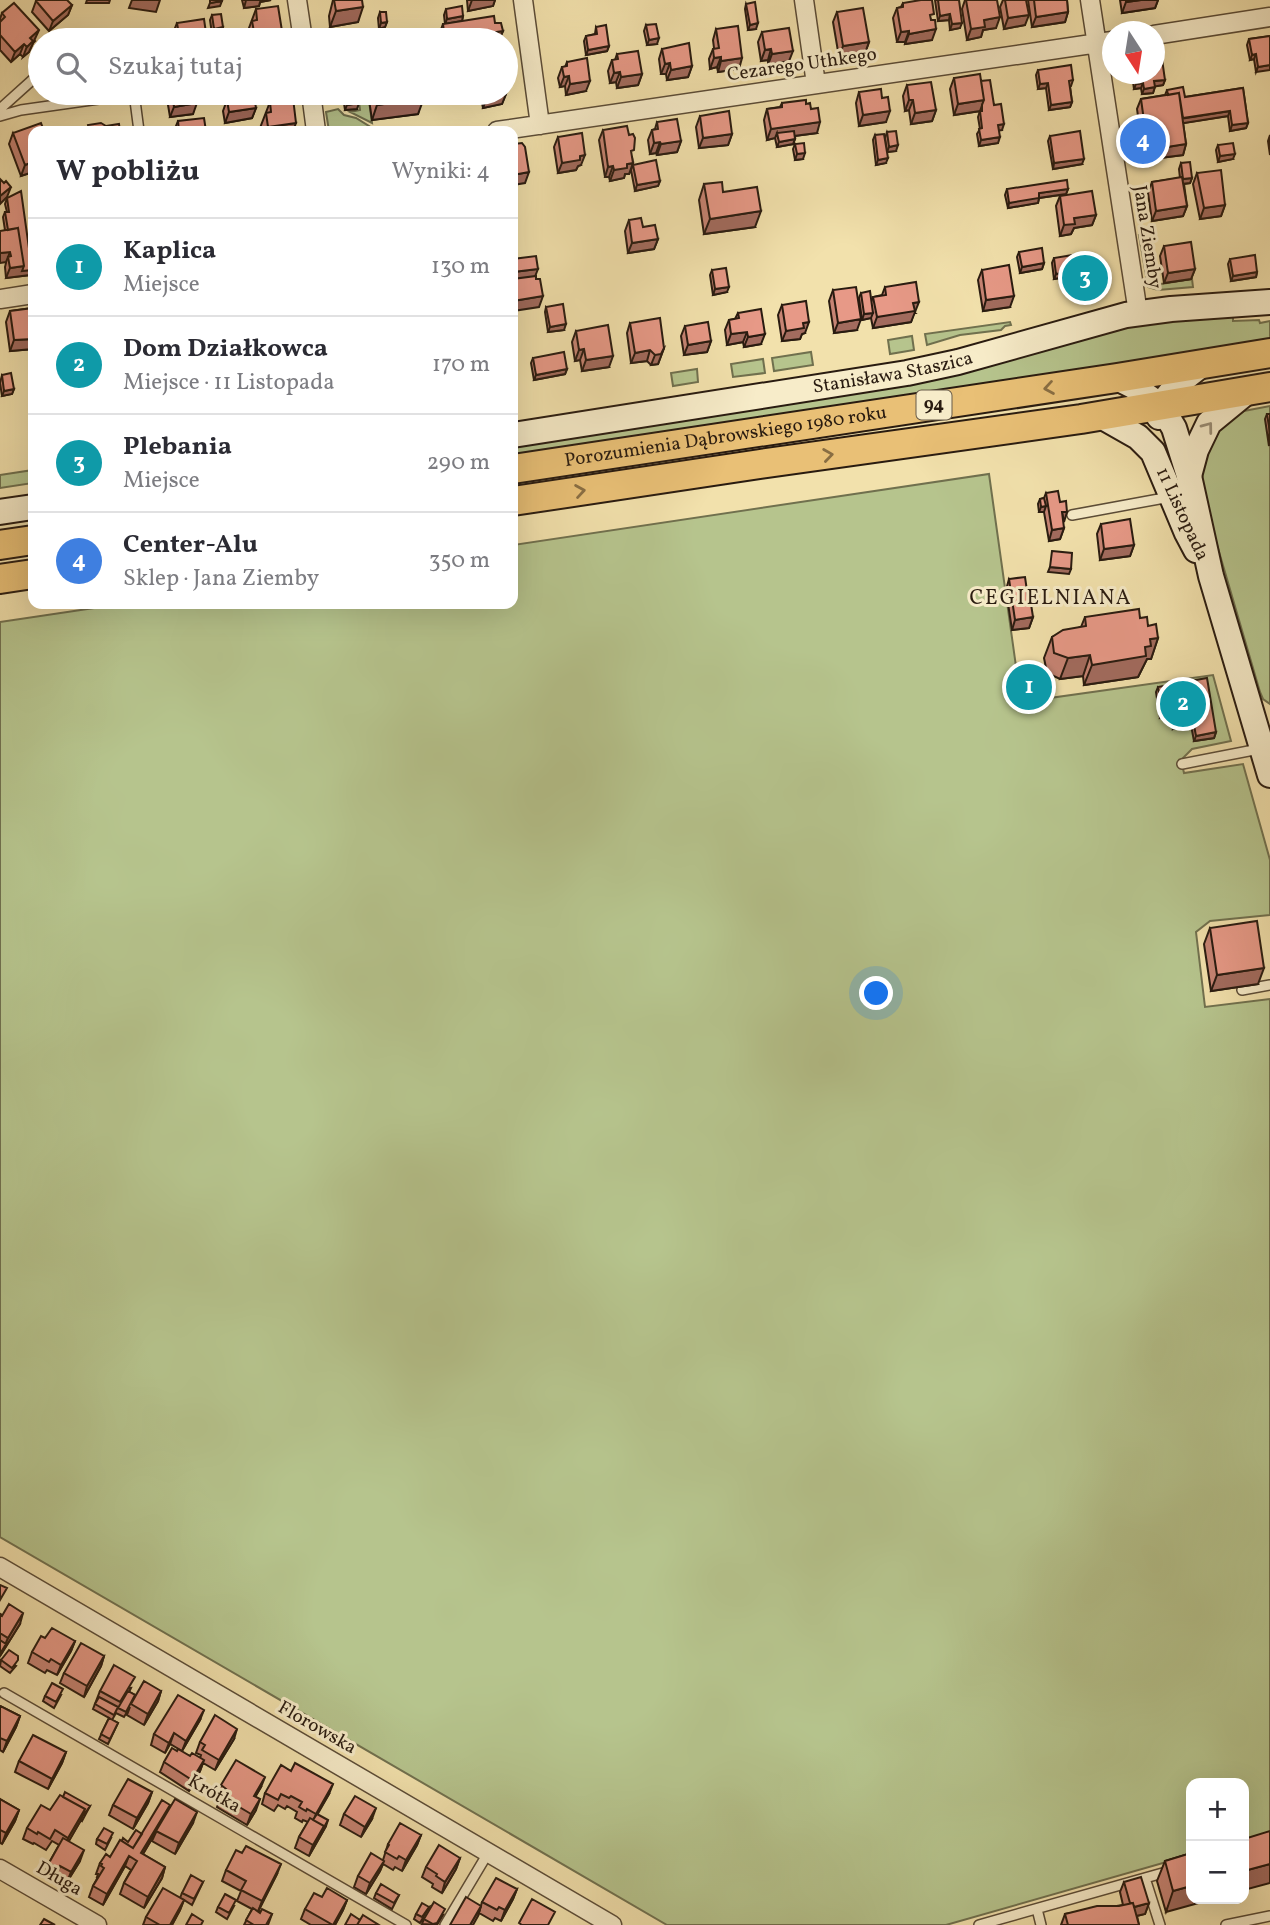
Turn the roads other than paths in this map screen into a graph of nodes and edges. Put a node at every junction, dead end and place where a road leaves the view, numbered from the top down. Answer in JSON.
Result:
{"nodes":[{"id":1,"x":297,"y":0,"type":"edge"},
{"id":2,"x":523,"y":0,"type":"edge"},
{"id":3,"x":804,"y":0,"type":"edge"},
{"id":4,"x":1090,"y":0,"type":"edge"},
{"id":5,"x":1270,"y":17,"type":"edge"},
{"id":6,"x":301,"y":28,"type":"edge"},
{"id":7,"x":1165,"y":33,"type":"edge"},
{"id":8,"x":1102,"y":34,"type":"edge"},
{"id":9,"x":1102,"y":42,"type":"edge"},
{"id":10,"x":28,"y":84,"type":"edge"},
{"id":11,"x":817,"y":84,"type":"junction"},
{"id":12,"x":1110,"y":84,"type":"edge"},
{"id":13,"x":43,"y":105,"type":"edge"},
{"id":14,"x":135,"y":105,"type":"edge"},
{"id":15,"x":313,"y":105,"type":"edge"},
{"id":16,"x":0,"y":109,"type":"edge"},
{"id":17,"x":0,"y":116,"type":"edge"},
{"id":18,"x":540,"y":125,"type":"junction"},
{"id":19,"x":138,"y":126,"type":"edge"},
{"id":20,"x":315,"y":126,"type":"edge"},
{"id":21,"x":518,"y":128,"type":"edge"},
{"id":22,"x":28,"y":295,"type":"edge"},
{"id":23,"x":0,"y":299,"type":"edge"},
{"id":24,"x":1270,"y":302,"type":"edge"},
{"id":25,"x":1138,"y":313,"type":"junction"},
{"id":26,"x":1270,"y":353,"type":"edge"},
{"id":27,"x":1204,"y":363,"type":"junction"},
{"id":28,"x":1117,"y":378,"type":"junction"},
{"id":29,"x":1259,"y":389,"type":"edge"},
{"id":30,"x":1161,"y":406,"type":"junction"},
{"id":31,"x":1101,"y":416,"type":"junction"},
{"id":32,"x":518,"y":434,"type":"edge"},
{"id":33,"x":1153,"y":452,"type":"junction"},
{"id":34,"x":518,"y":467,"type":"edge"},
{"id":35,"x":1189,"y":476,"type":"junction"},
{"id":36,"x":1172,"y":496,"type":"junction"},
{"id":37,"x":518,"y":500,"type":"edge"},
{"id":38,"x":28,"y":508,"type":"edge"},
{"id":39,"x":0,"y":512,"type":"edge"},
{"id":40,"x":1072,"y":515,"type":"dead end"},
{"id":41,"x":28,"y":541,"type":"edge"},
{"id":42,"x":0,"y":545,"type":"edge"},
{"id":43,"x":28,"y":575,"type":"edge"},
{"id":44,"x":1210,"y":576,"type":"junction"},
{"id":45,"x":0,"y":579,"type":"edge"},
{"id":46,"x":1266,"y":747,"type":"edge"},
{"id":47,"x":1182,"y":764,"type":"dead end"},
{"id":48,"x":1270,"y":775,"type":"edge"},
{"id":49,"x":1270,"y":985,"type":"edge"},
{"id":50,"x":1242,"y":990,"type":"dead end"},
{"id":51,"x":0,"y":1567,"type":"edge"},
{"id":52,"x":4,"y":1693,"type":"dead end"},
{"id":53,"x":488,"y":1853,"type":"junction"},
{"id":54,"x":1186,"y":1866,"type":"edge"},
{"id":55,"x":0,"y":1869,"type":"edge"},
{"id":56,"x":1145,"y":1878,"type":"junction"},
{"id":57,"x":1037,"y":1909,"type":"junction"},
{"id":58,"x":1270,"y":1916,"type":"edge"},
{"id":59,"x":586,"y":1919,"type":"edge"},
{"id":60,"x":1011,"y":1921,"type":"edge"},
{"id":61,"x":97,"y":1925,"type":"edge"},
{"id":62,"x":406,"y":1925,"type":"edge"},
{"id":63,"x":445,"y":1925,"type":"edge"},
{"id":64,"x":612,"y":1925,"type":"edge"},
{"id":65,"x":979,"y":1925,"type":"edge"},
{"id":66,"x":1041,"y":1925,"type":"edge"},
{"id":67,"x":1160,"y":1925,"type":"edge"},
{"id":68,"x":1226,"y":1925,"type":"edge"}],
"edges":[{"from":1,"to":6,"type":"street"},
{"from":2,"to":18,"type":"street"},
{"from":3,"to":11,"type":"street"},
{"from":4,"to":8,"type":"street","name":"Jana Ziemby"},
{"from":5,"to":7,"type":"street"},
{"from":9,"to":11,"type":"street","name":"Cezarego Uthkego"},
{"from":10,"to":16,"type":"lane"},
{"from":11,"to":18,"type":"street","name":"Cezarego Uthkego"},
{"from":12,"to":25,"type":"street","name":"Jana Ziemby"},
{"from":13,"to":17,"type":"lane"},
{"from":14,"to":19,"type":"lane"},
{"from":15,"to":20,"type":"street"},
{"from":18,"to":21,"type":"street","name":"Cezarego Uthkego"},
{"from":22,"to":23,"type":"street"},
{"from":24,"to":25,"type":"street","name":"Stanisława Staszica"},
{"from":25,"to":32,"type":"street","name":"Stanisława Staszica"},
{"from":26,"to":27,"type":"main road","name":"Porozumienia Dąbrowskiego 1980 roku","number":"94"},
{"from":27,"to":28,"type":"main road","name":"Porozumienia Dąbrowskiego 1980 roku","number":"94"},
{"from":27,"to":30,"type":"street"},
{"from":28,"to":30,"type":"street"},
{"from":28,"to":34,"type":"main road","name":"Porozumienia Dąbrowskiego 1980 roku","number":"94","one_way":true},
{"from":29,"to":30,"type":"main road","name":"Porozumienia Dąbrowskiego 1980 roku","number":"94"},
{"from":35,"to":29,"type":"street","one_way":true},
{"from":30,"to":31,"type":"main road","name":"Porozumienia Dąbrowskiego 1980 roku","number":"94"},
{"from":30,"to":33,"type":"street"},
{"from":30,"to":35,"type":"street","name":"11 Listopada"},
{"from":31,"to":33,"type":"street"},
{"from":37,"to":31,"type":"main road","name":"Porozumienia Dąbrowskiego 1980 roku","number":"94","one_way":true},
{"from":33,"to":36,"type":"street","name":"11 Listopada"},
{"from":35,"to":44,"type":"street","name":"11 Listopada"},
{"from":36,"to":40,"type":"lane"},
{"from":36,"to":44,"type":"street","name":"11 Listopada"},
{"from":38,"to":39,"type":"street"},
{"from":41,"to":42,"type":"main road"},
{"from":43,"to":45,"type":"main road"},
{"from":44,"to":46,"type":"street","name":"11 Listopada"},
{"from":46,"to":47,"type":"lane"},
{"from":46,"to":48,"type":"street","name":"11 Listopada"},
{"from":49,"to":50,"type":"lane"},
{"from":51,"to":53,"type":"street","name":"Florowska"},
{"from":52,"to":62,"type":"lane","name":"Krótka"},
{"from":53,"to":59,"type":"street","name":"Florowska"},
{"from":53,"to":63,"type":"lane"},
{"from":54,"to":56,"type":"lane"},
{"from":55,"to":61,"type":"street","name":"Długa"},
{"from":56,"to":57,"type":"lane"},
{"from":56,"to":67,"type":"lane"},
{"from":57,"to":60,"type":"lane"},
{"from":57,"to":66,"type":"lane"},
{"from":58,"to":68,"type":"lane"},
{"from":59,"to":64,"type":"street","name":"Florowska"},
{"from":60,"to":65,"type":"lane"}]}
